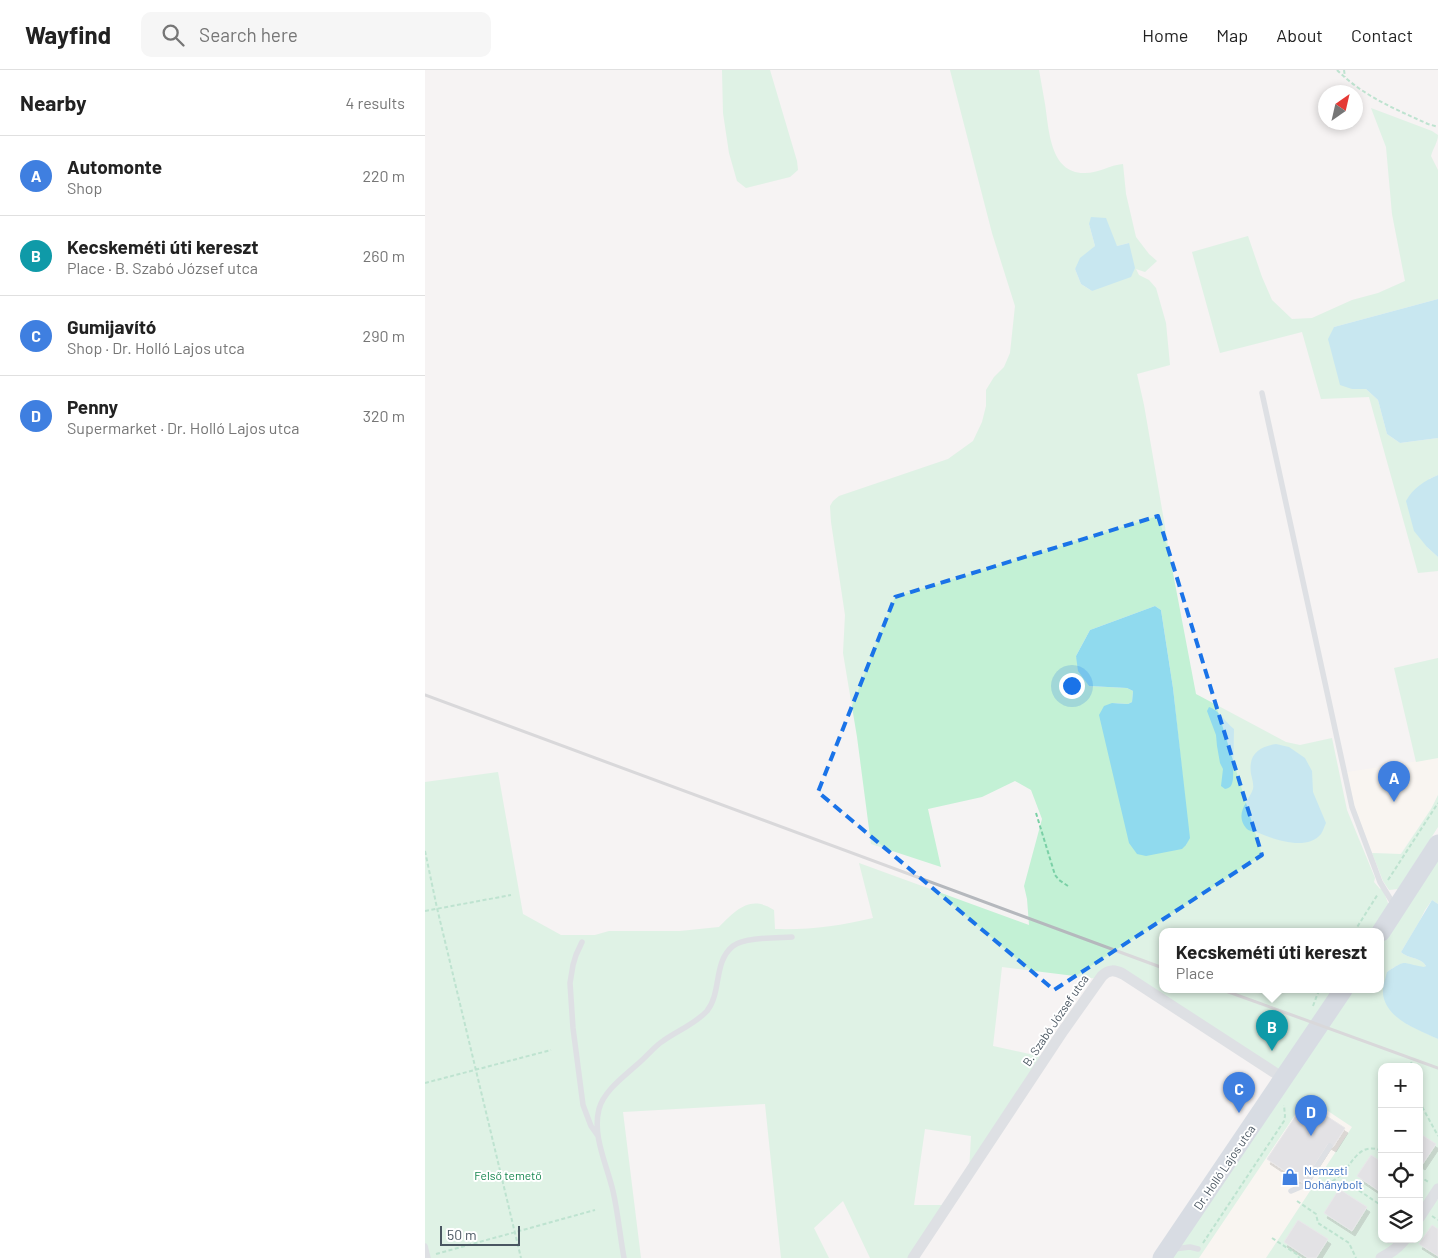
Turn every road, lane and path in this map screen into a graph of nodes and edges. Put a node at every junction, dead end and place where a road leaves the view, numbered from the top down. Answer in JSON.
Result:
{"nodes":[{"id":1,"x":1337,"y":70,"type":"edge"},
{"id":2,"x":1344,"y":70,"type":"edge"},
{"id":3,"x":1345,"y":79,"type":"junction"},
{"id":4,"x":1438,"y":127,"type":"edge"},
{"id":5,"x":1262,"y":393,"type":"dead end"},
{"id":6,"x":1438,"y":803,"type":"edge"},
{"id":7,"x":1035,"y":813,"type":"dead end"},
{"id":8,"x":1438,"y":844,"type":"edge"},
{"id":9,"x":425,"y":851,"type":"edge"},
{"id":10,"x":1068,"y":886,"type":"dead end"},
{"id":11,"x":1383,"y":887,"type":"junction"},
{"id":12,"x":511,"y":896,"type":"dead end"},
{"id":13,"x":437,"y":908,"type":"junction"},
{"id":14,"x":1396,"y":909,"type":"junction"},
{"id":15,"x":425,"y":911,"type":"edge"},
{"id":16,"x":1357,"y":928,"type":"edge"},
{"id":17,"x":1384,"y":928,"type":"edge"},
{"id":18,"x":793,"y":937,"type":"dead end"},
{"id":19,"x":582,"y":942,"type":"dead end"},
{"id":20,"x":1341,"y":993,"type":"edge"},
{"id":21,"x":551,"y":1050,"type":"dead end"},
{"id":22,"x":476,"y":1070,"type":"junction"},
{"id":23,"x":1283,"y":1078,"type":"junction"},
{"id":24,"x":425,"y":1083,"type":"edge"},
{"id":25,"x":1272,"y":1095,"type":"junction"},
{"id":26,"x":1422,"y":1108,"type":"edge"},
{"id":27,"x":598,"y":1136,"type":"junction"},
{"id":28,"x":1438,"y":1136,"type":"edge"},
{"id":29,"x":1331,"y":1146,"type":"dead end"},
{"id":30,"x":1378,"y":1150,"type":"edge"},
{"id":31,"x":1305,"y":1185,"type":"junction"},
{"id":32,"x":1327,"y":1185,"type":"junction"},
{"id":33,"x":1438,"y":1189,"type":"edge"},
{"id":34,"x":1291,"y":1191,"type":"dead end"},
{"id":35,"x":1297,"y":1201,"type":"dead end"},
{"id":36,"x":1378,"y":1203,"type":"edge"},
{"id":37,"x":595,"y":1210,"type":"dead end"},
{"id":38,"x":1423,"y":1212,"type":"edge"},
{"id":39,"x":513,"y":1232,"type":"junction"},
{"id":40,"x":1177,"y":1236,"type":"junction"},
{"id":41,"x":1272,"y":1238,"type":"dead end"},
{"id":42,"x":1402,"y":1243,"type":"edge"},
{"id":43,"x":425,"y":1246,"type":"edge"},
{"id":44,"x":1198,"y":1250,"type":"junction"},
{"id":45,"x":1163,"y":1256,"type":"edge"},
{"id":46,"x":428,"y":1257,"type":"edge"},
{"id":47,"x":521,"y":1258,"type":"edge"},
{"id":48,"x":624,"y":1258,"type":"edge"},
{"id":49,"x":913,"y":1258,"type":"edge"},
{"id":50,"x":1299,"y":1258,"type":"edge"},
{"id":51,"x":1356,"y":1258,"type":"edge"},
{"id":52,"x":1381,"y":1258,"type":"edge"}],
"edges":[{"from":1,"to":3,"type":"path"},
{"from":2,"to":3,"type":"path"},
{"from":3,"to":4,"type":"path"},
{"from":5,"to":11,"type":"lane"},
{"from":6,"to":11,"type":"path"},
{"from":7,"to":10,"type":"path"},
{"from":8,"to":14,"type":"main road"},
{"from":9,"to":13,"type":"path"},
{"from":11,"to":14,"type":"lane"},
{"from":11,"to":16,"type":"path"},
{"from":12,"to":13,"type":"path"},
{"from":13,"to":15,"type":"path"},
{"from":13,"to":22,"type":"path"},
{"from":14,"to":17,"type":"main road"},
{"from":18,"to":27,"type":"lane"},
{"from":19,"to":27,"type":"lane"},
{"from":20,"to":23,"type":"main road","name":"Dr. Holló Lajos utca"},
{"from":21,"to":22,"type":"path"},
{"from":22,"to":24,"type":"path"},
{"from":22,"to":39,"type":"path"},
{"from":23,"to":25,"type":"main road","name":"Dr. Holló Lajos utca"},
{"from":23,"to":49,"type":"street","name":"B. Szabó József utca"},
{"from":25,"to":40,"type":"main road","name":"Dr. Holló Lajos utca"},
{"from":25,"to":44,"type":"path"},
{"from":26,"to":28,"type":"path"},
{"from":27,"to":48,"type":"lane"},
{"from":29,"to":31,"type":"lane"},
{"from":30,"to":32,"type":"path"},
{"from":31,"to":32,"type":"path"},
{"from":31,"to":34,"type":"lane"},
{"from":32,"to":36,"type":"path"},
{"from":33,"to":38,"type":"street"},
{"from":35,"to":51,"type":"path"},
{"from":37,"to":39,"type":"path"},
{"from":39,"to":46,"type":"path"},
{"from":39,"to":47,"type":"path"},
{"from":40,"to":44,"type":"lane"},
{"from":40,"to":45,"type":"main road","name":"Dr. Holló Lajos utca"},
{"from":41,"to":50,"type":"path"},
{"from":42,"to":52,"type":"street"},
{"from":43,"to":46,"type":"lane"},
{"from":44,"to":45,"type":"lane"}]}
